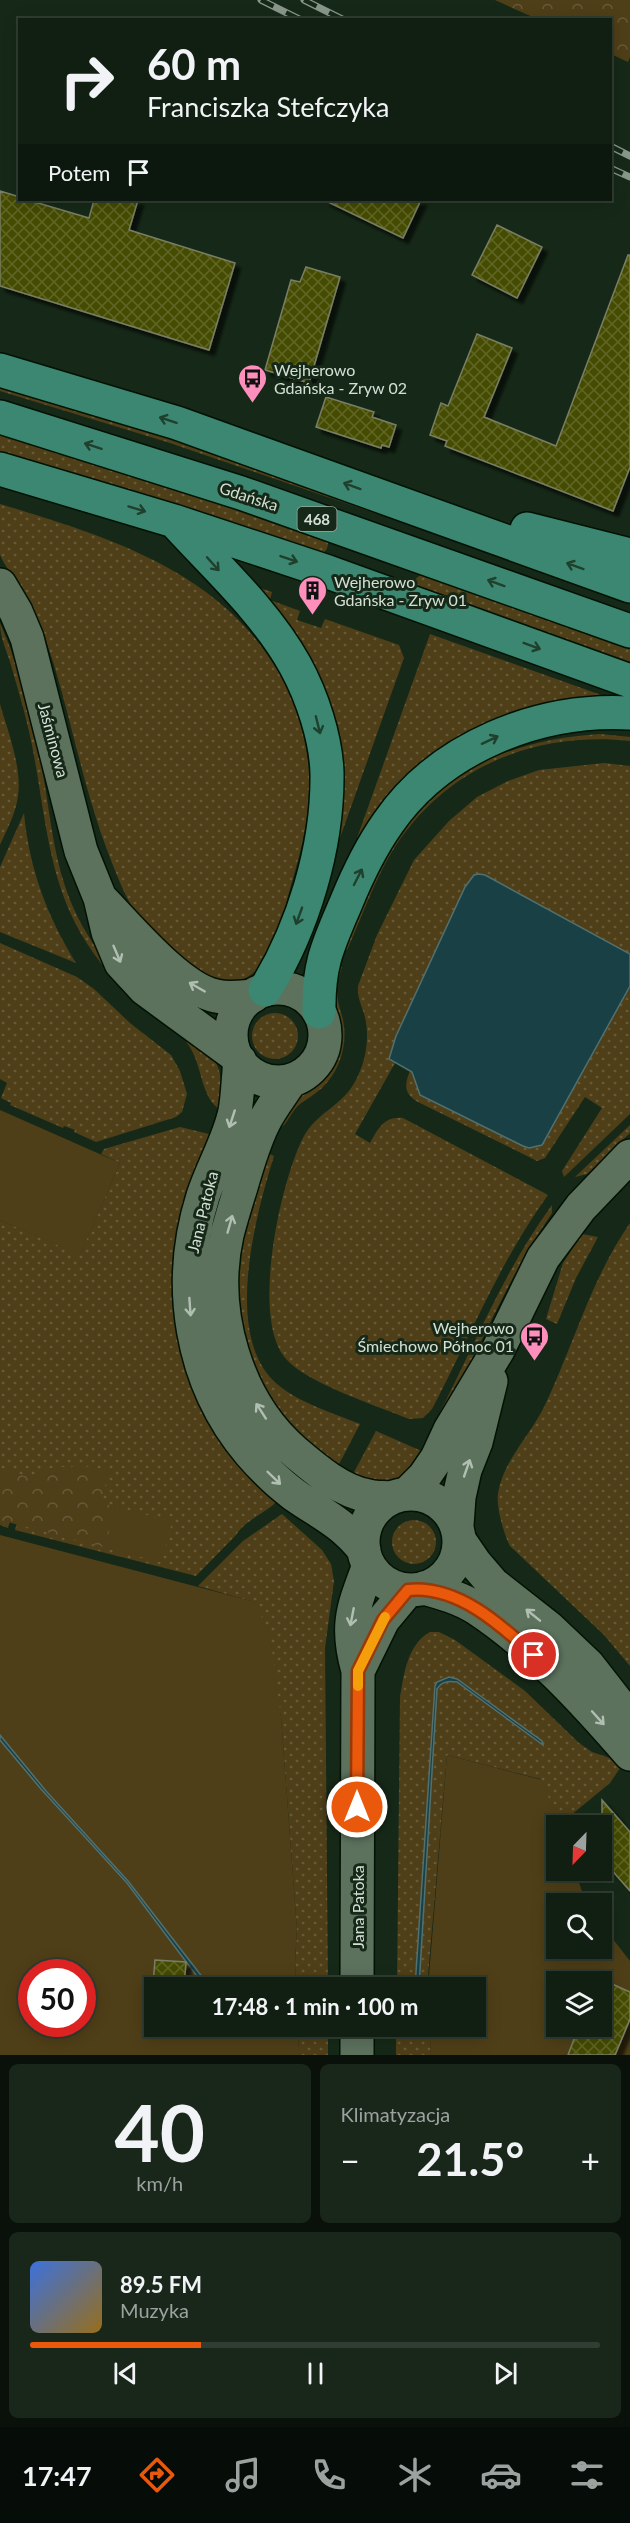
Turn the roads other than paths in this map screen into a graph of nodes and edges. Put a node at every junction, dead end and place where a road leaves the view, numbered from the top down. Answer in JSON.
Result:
{"nodes":[{"id":1,"x":0,"y":370,"type":"edge"},
{"id":2,"x":0,"y":417,"type":"edge"},
{"id":3,"x":0,"y":469,"type":"edge"},
{"id":4,"x":401,"y":504,"type":"junction"},
{"id":5,"x":174,"y":521,"type":"junction"},
{"id":6,"x":630,"y":555,"type":"edge"},
{"id":7,"x":0,"y":585,"type":"edge"},
{"id":8,"x":630,"y":586,"type":"edge"},
{"id":9,"x":630,"y":631,"type":"edge"},
{"id":10,"x":630,"y":681,"type":"edge"},
{"id":11,"x":630,"y":713,"type":"edge"},
{"id":12,"x":100,"y":898,"type":"junction"},
{"id":13,"x":259,"y":993,"type":"junction"},
{"id":14,"x":319,"y":1012,"type":"junction"},
{"id":15,"x":237,"y":1058,"type":"junction"},
{"id":16,"x":291,"y":1080,"type":"junction"},
{"id":17,"x":630,"y":1156,"type":"edge"},
{"id":18,"x":498,"y":1350,"type":"junction"},
{"id":19,"x":399,"y":1496,"type":"junction"},
{"id":20,"x":458,"y":1533,"type":"junction"},
{"id":21,"x":366,"y":1557,"type":"junction"},
{"id":22,"x":416,"y":1589,"type":"junction"},
{"id":23,"x":358,"y":1671,"type":"junction"},
{"id":24,"x":586,"y":1685,"type":"junction"},
{"id":25,"x":630,"y":1719,"type":"edge"},
{"id":26,"x":630,"y":1754,"type":"edge"},
{"id":27,"x":357,"y":1977,"type":"edge"},
{"id":28,"x":357,"y":2037,"type":"edge"},
{"id":29,"x":357,"y":2055,"type":"edge"}],
"edges":[{"from":4,"to":1,"type":"main road","one_way":true},
{"from":9,"to":2,"type":"main road","name":"Gdańska","number":"468","one_way":true},
{"from":3,"to":5,"type":"main road","one_way":true},
{"from":4,"to":6,"type":"main road"},
{"from":8,"to":4,"type":"main road","one_way":true},
{"from":5,"to":10,"type":"main road","one_way":true},
{"from":5,"to":13,"type":"main road","one_way":true},
{"from":7,"to":12,"type":"main road","name":"Jaśminowa"},
{"from":14,"to":11,"type":"main road","one_way":true},
{"from":13,"to":12,"type":"main road","name":"Jaśminowa","one_way":true},
{"from":12,"to":15,"type":"main road","name":"Jaśminowa","one_way":true},
{"from":13,"to":14,"type":"main road"},
{"from":13,"to":15,"type":"main road"},
{"from":14,"to":16,"type":"main road"},
{"from":15,"to":16,"type":"main road"},
{"from":15,"to":21,"type":"main road","name":"Jana Patoka","one_way":true},
{"from":19,"to":16,"type":"main road","name":"Jana Patoka","one_way":true},
{"from":17,"to":18,"type":"main road"},
{"from":18,"to":19,"type":"main road"},
{"from":20,"to":18,"type":"main road","one_way":true},
{"from":19,"to":20,"type":"main road"},
{"from":19,"to":21,"type":"main road"},
{"from":20,"to":22,"type":"main road"},
{"from":24,"to":20,"type":"main road","one_way":true},
{"from":21,"to":22,"type":"main road"},
{"from":21,"to":23,"type":"main road","one_way":true},
{"from":22,"to":23,"type":"main road","name":"Jana Patoka"},
{"from":22,"to":24,"type":"main road"},
{"from":23,"to":27,"type":"main road","name":"Jana Patoka"},
{"from":24,"to":25,"type":"main road"},
{"from":24,"to":26,"type":"main road","one_way":true},
{"from":28,"to":29,"type":"main road"}]}
